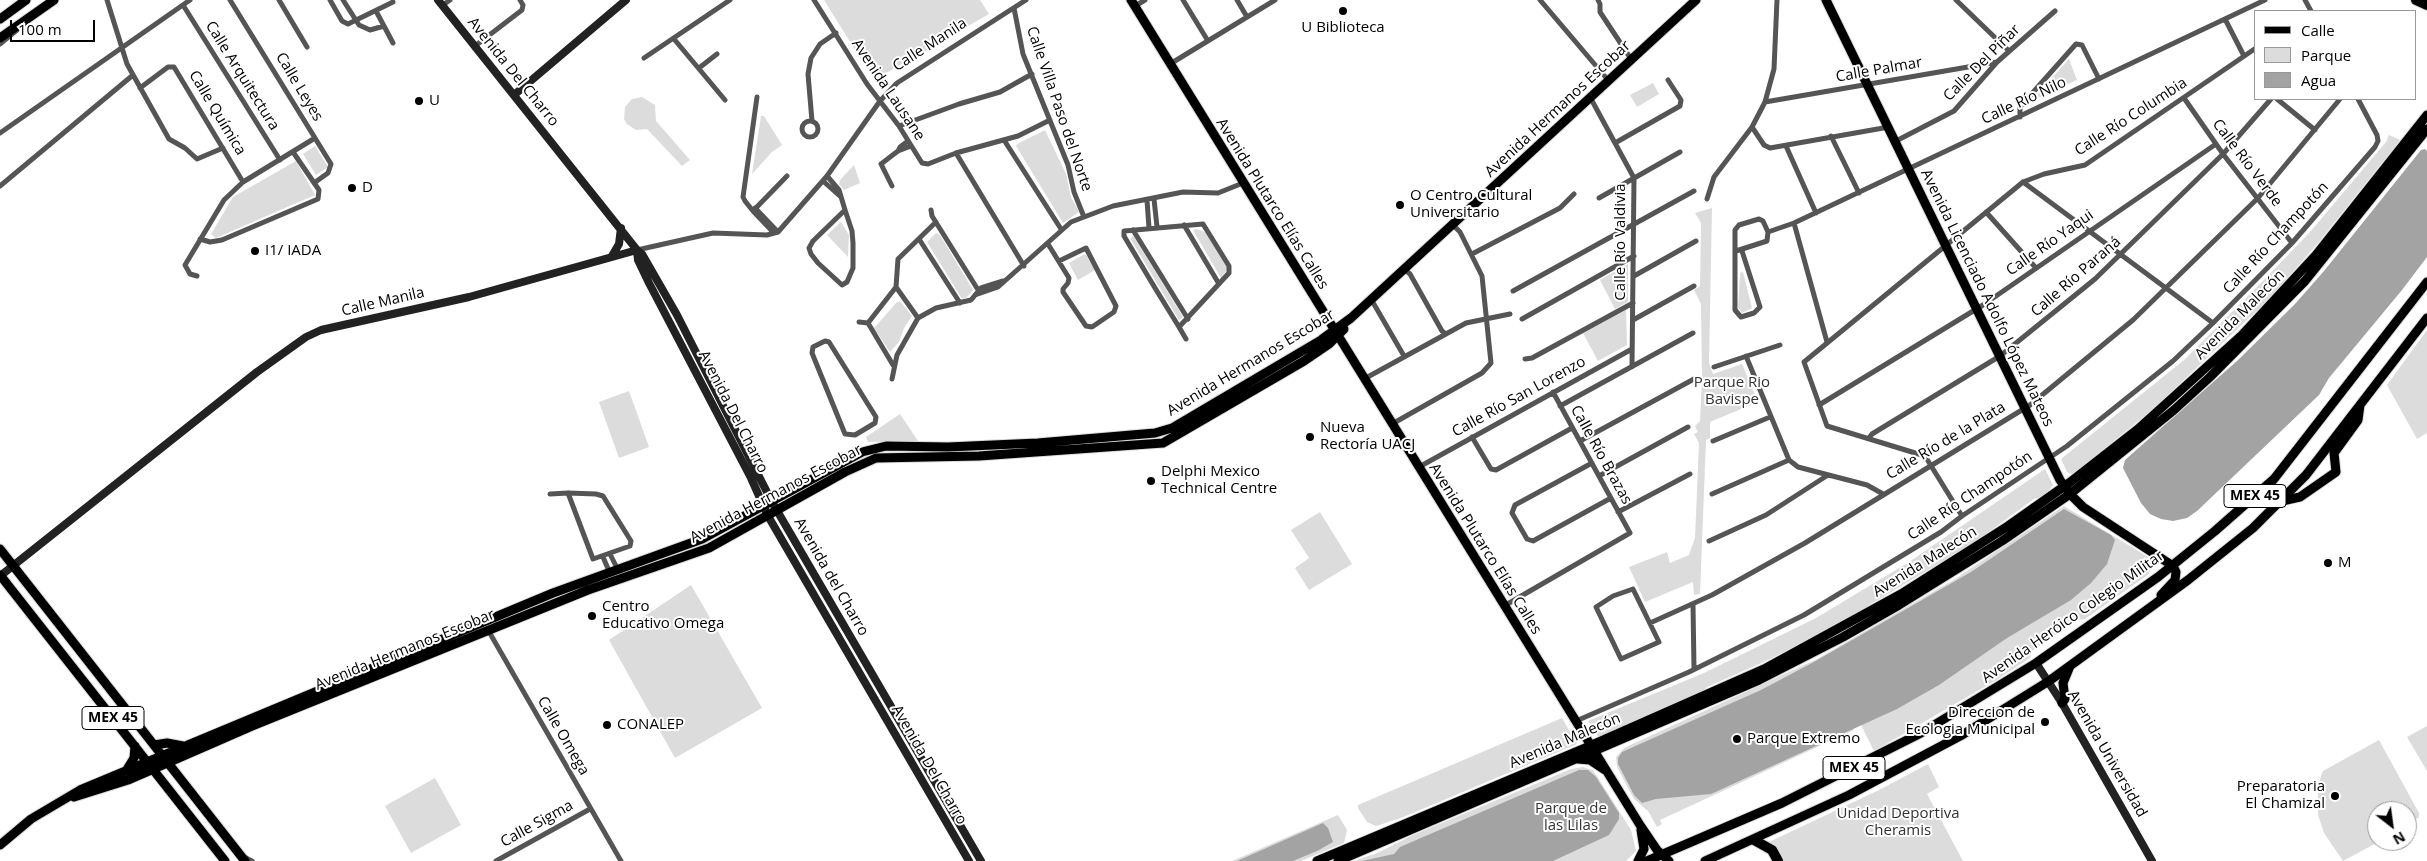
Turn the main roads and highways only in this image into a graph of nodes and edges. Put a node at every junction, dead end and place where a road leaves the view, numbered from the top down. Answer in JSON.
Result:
{"nodes":[{"id":1,"x":38,"y":0,"type":"edge"},
{"id":2,"x":1696,"y":0,"type":"edge"},
{"id":3,"x":1826,"y":0,"type":"edge"},
{"id":4,"x":2416,"y":0,"type":"edge"},
{"id":5,"x":24,"y":1,"type":"edge"},
{"id":6,"x":51,"y":3,"type":"edge"},
{"id":7,"x":1133,"y":3,"type":"edge"},
{"id":8,"x":2427,"y":5,"type":"edge"},
{"id":9,"x":0,"y":19,"type":"edge"},
{"id":10,"x":22,"y":23,"type":"junction"},
{"id":11,"x":0,"y":38,"type":"edge"},
{"id":12,"x":2427,"y":115,"type":"edge"},
{"id":13,"x":2427,"y":129,"type":"edge"},
{"id":14,"x":2427,"y":282,"type":"edge"},
{"id":15,"x":2427,"y":318,"type":"edge"},
{"id":16,"x":1336,"y":333,"type":"junction"},
{"id":17,"x":1277,"y":366,"type":"junction"},
{"id":18,"x":1241,"y":398,"type":"junction"},
{"id":19,"x":2360,"y":405,"type":"junction"},
{"id":20,"x":1172,"y":428,"type":"junction"},
{"id":21,"x":1108,"y":447,"type":"junction"},
{"id":22,"x":806,"y":483,"type":"junction"},
{"id":23,"x":2067,"y":490,"type":"junction"},
{"id":24,"x":811,"y":492,"type":"junction"},
{"id":25,"x":2282,"y":501,"type":"junction"},
{"id":26,"x":0,"y":549,"type":"edge"},
{"id":27,"x":665,"y":553,"type":"junction"},
{"id":28,"x":668,"y":562,"type":"junction"},
{"id":29,"x":2173,"y":566,"type":"junction"},
{"id":30,"x":0,"y":575,"type":"edge"},
{"id":31,"x":553,"y":593,"type":"junction"},
{"id":32,"x":557,"y":603,"type":"junction"},
{"id":33,"x":2156,"y":604,"type":"junction"},
{"id":34,"x":486,"y":627,"type":"junction"},
{"id":35,"x":2070,"y":666,"type":"junction"},
{"id":36,"x":2062,"y":703,"type":"road end"},
{"id":37,"x":236,"y":728,"type":"junction"},
{"id":38,"x":154,"y":745,"type":"junction"},
{"id":39,"x":135,"y":746,"type":"junction"},
{"id":40,"x":183,"y":746,"type":"junction"},
{"id":41,"x":1593,"y":748,"type":"junction"},
{"id":42,"x":165,"y":759,"type":"junction"},
{"id":43,"x":1578,"y":759,"type":"junction"},
{"id":44,"x":151,"y":766,"type":"junction"},
{"id":45,"x":126,"y":771,"type":"junction"},
{"id":46,"x":1607,"y":771,"type":"junction"},
{"id":47,"x":71,"y":797,"type":"junction"},
{"id":48,"x":1640,"y":825,"type":"junction"},
{"id":49,"x":1754,"y":840,"type":"junction"},
{"id":50,"x":0,"y":845,"type":"edge"},
{"id":51,"x":1661,"y":855,"type":"junction"},
{"id":52,"x":243,"y":858,"type":"edge"},
{"id":53,"x":225,"y":861,"type":"edge"},
{"id":54,"x":1317,"y":861,"type":"edge"},
{"id":55,"x":1338,"y":861,"type":"edge"},
{"id":56,"x":1638,"y":861,"type":"edge"},
{"id":57,"x":1647,"y":861,"type":"edge"},
{"id":58,"x":1669,"y":861,"type":"edge"},
{"id":59,"x":1705,"y":861,"type":"edge"},
{"id":60,"x":1778,"y":861,"type":"edge"}],
"edges":[{"from":1,"to":6,"type":"main road"},
{"from":2,"to":16,"type":"main road","name":"Avenida Hermanos Escobar"},
{"from":3,"to":23,"type":"main road","name":"Avenida Licenciado Adolfo López Mateos"},
{"from":4,"to":8,"type":"highway"},
{"from":5,"to":9,"type":"main road"},
{"from":5,"to":10,"type":"main road"},
{"from":6,"to":10,"type":"main road"},
{"from":7,"to":16,"type":"main road","name":"Avenida Plutarco Elías Calles"},
{"from":10,"to":11,"type":"main road"},
{"from":12,"to":23,"type":"main road","name":"Avenida Malecón"},
{"from":13,"to":23,"type":"main road","name":"Avenida Malecón"},
{"from":14,"to":29,"type":"main road","name":"Avenida Heróico Colegio Militar","number":"MEX 45"},
{"from":15,"to":19,"type":"main road","number":"MEX 45"},
{"from":16,"to":17,"type":"main road","name":"Avenida Hermanos Escobar"},
{"from":16,"to":18,"type":"main road","name":"Avenida Hermanos Escobar"},
{"from":16,"to":41,"type":"main road","name":"Avenida Plutarco Elías Calles"},
{"from":17,"to":18,"type":"main road"},
{"from":17,"to":20,"type":"main road","name":"Avenida Hermanos Escobar"},
{"from":18,"to":21,"type":"main road","name":"Avenida Hermanos Escobar"},
{"from":19,"to":25,"type":"main road","number":"MEX 45"},
{"from":19,"to":25,"type":"main road"},
{"from":20,"to":21,"type":"main road"},
{"from":20,"to":22,"type":"main road","name":"Avenida Hermanos Escobar"},
{"from":21,"to":24,"type":"main road","name":"Avenida Hermanos Escobar"},
{"from":22,"to":24,"type":"main road"},
{"from":22,"to":27,"type":"main road","name":"Avenida Hermanos Escobar"},
{"from":23,"to":29,"type":"main road","name":"Avenida Licenciado Adolfo López Mateos"},
{"from":23,"to":41,"type":"main road","name":"Avenida Malecón"},
{"from":24,"to":28,"type":"main road","name":"Avenida Hermanos Escobar"},
{"from":25,"to":33,"type":"main road","number":"MEX 45"},
{"from":26,"to":38,"type":"main road","number":"MEX 45"},
{"from":27,"to":28,"type":"main road"},
{"from":27,"to":31,"type":"main road","name":"Avenida Hermanos Escobar"},
{"from":28,"to":32,"type":"main road","name":"Avenida Hermanos Escobar"},
{"from":29,"to":33,"type":"main road"},
{"from":29,"to":51,"type":"main road","name":"Avenida Heróico Colegio Militar","number":"MEX 45"},
{"from":30,"to":39,"type":"main road","number":"MEX 45"},
{"from":31,"to":32,"type":"main road"},
{"from":31,"to":34,"type":"main road","name":"Avenida Hermanos Escobar"},
{"from":32,"to":34,"type":"main road","name":"Avenida Hermanos Escobar"},
{"from":33,"to":35,"type":"main road","number":"MEX 45"},
{"from":34,"to":37,"type":"main road","name":"Avenida Hermanos Escobar"},
{"from":35,"to":36,"type":"main road"},
{"from":35,"to":49,"type":"main road","number":"MEX 45"},
{"from":37,"to":40,"type":"main road","name":"Avenida Hermanos Escobar"},
{"from":37,"to":42,"type":"main road","name":"Avenida Hermanos Escobar"},
{"from":38,"to":40,"type":"main road"},
{"from":38,"to":42,"type":"main road","number":"MEX 45"},
{"from":39,"to":44,"type":"main road","number":"MEX 45"},
{"from":39,"to":45,"type":"main road"},
{"from":40,"to":42,"type":"main road","name":"Avenida Hermanos Escobar"},
{"from":41,"to":43,"type":"main road","name":"Avenida Malecón"},
{"from":41,"to":46,"type":"main road","name":"Avenida Plutarco Elías Calles"},
{"from":41,"to":54,"type":"main road","name":"Avenida Malecón"},
{"from":42,"to":44,"type":"main road","name":"Avenida Hermanos Escobar"},
{"from":42,"to":52,"type":"main road","number":"MEX 45"},
{"from":43,"to":46,"type":"main road"},
{"from":43,"to":55,"type":"main road","name":"Avenida Malecón"},
{"from":44,"to":45,"type":"main road","name":"Avenida Hermanos Escobar"},
{"from":44,"to":47,"type":"main road","name":"Avenida Hermanos Escobar"},
{"from":44,"to":53,"type":"main road","number":"MEX 45"},
{"from":45,"to":47,"type":"main road","name":"Avenida Hermanos Escobar"},
{"from":46,"to":48,"type":"main road","name":"Avenida Plutarco Elías Calles"},
{"from":47,"to":50,"type":"main road","name":"Avenida Hermanos Escobar"},
{"from":48,"to":51,"type":"main road","name":"Avenida Plutarco Elías Calles"},
{"from":48,"to":56,"type":"main road"},
{"from":49,"to":59,"type":"main road","number":"MEX 45"},
{"from":49,"to":60,"type":"highway"},
{"from":51,"to":57,"type":"main road","name":"Avenida Heróico Colegio Militar","number":"MEX 45"},
{"from":51,"to":58,"type":"main road","name":"Avenida Plutarco Elías Calles"}]}
